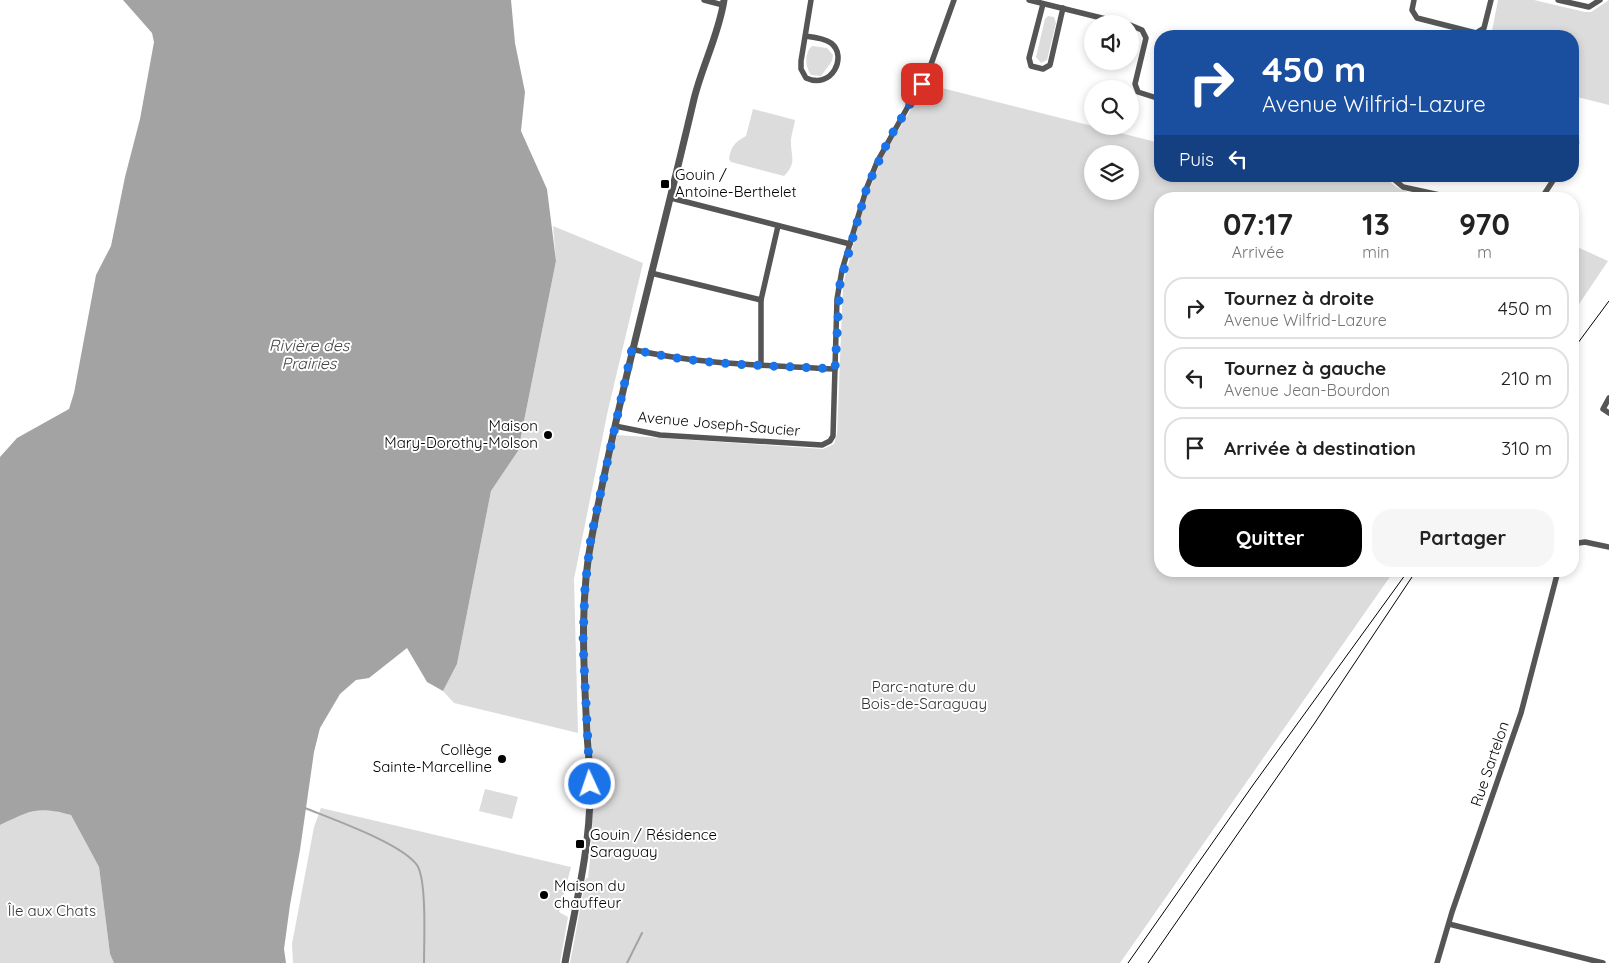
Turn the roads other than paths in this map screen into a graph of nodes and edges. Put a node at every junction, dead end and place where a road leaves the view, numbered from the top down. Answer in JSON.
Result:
{"nodes":[{"id":1,"x":704,"y":0,"type":"edge"},
{"id":2,"x":811,"y":0,"type":"edge"},
{"id":3,"x":954,"y":0,"type":"edge"},
{"id":4,"x":1029,"y":0,"type":"edge"},
{"id":5,"x":1414,"y":0,"type":"edge"},
{"id":6,"x":1492,"y":0,"type":"edge"},
{"id":7,"x":1558,"y":0,"type":"edge"},
{"id":8,"x":1600,"y":0,"type":"edge"},
{"id":9,"x":724,"y":2,"type":"edge"},
{"id":10,"x":1044,"y":4,"type":"junction"},
{"id":11,"x":1063,"y":8,"type":"junction"},
{"id":12,"x":1091,"y":15,"type":"edge"},
{"id":13,"x":1139,"y":29,"type":"edge"},
{"id":14,"x":1464,"y":30,"type":"edge"},
{"id":15,"x":1481,"y":30,"type":"edge"},
{"id":16,"x":805,"y":36,"type":"junction"},
{"id":17,"x":1139,"y":67,"type":"edge"},
{"id":18,"x":1138,"y":70,"type":"edge"},
{"id":19,"x":1154,"y":97,"type":"edge"},
{"id":20,"x":1397,"y":182,"type":"edge"},
{"id":21,"x":1426,"y":192,"type":"edge"},
{"id":22,"x":671,"y":198,"type":"junction"},
{"id":23,"x":778,"y":226,"type":"junction"},
{"id":24,"x":850,"y":244,"type":"junction"},
{"id":25,"x":651,"y":273,"type":"junction"},
{"id":26,"x":761,"y":300,"type":"junction"},
{"id":27,"x":632,"y":349,"type":"junction"},
{"id":28,"x":760,"y":365,"type":"junction"},
{"id":29,"x":835,"y":369,"type":"junction"},
{"id":30,"x":1609,"y":398,"type":"edge"},
{"id":31,"x":1609,"y":413,"type":"edge"},
{"id":32,"x":615,"y":426,"type":"junction"},
{"id":33,"x":1579,"y":543,"type":"edge"},
{"id":34,"x":1609,"y":547,"type":"edge"},
{"id":35,"x":1556,"y":577,"type":"edge"},
{"id":36,"x":1448,"y":924,"type":"junction"},
{"id":37,"x":565,"y":963,"type":"edge"},
{"id":38,"x":1437,"y":963,"type":"edge"},
{"id":39,"x":1603,"y":963,"type":"edge"}],
"edges":[{"from":1,"to":9,"type":"street"},
{"from":2,"to":16,"type":"street"},
{"from":3,"to":24,"type":"street"},
{"from":4,"to":10,"type":"street"},
{"from":5,"to":14,"type":"street"},
{"from":6,"to":15,"type":"street"},
{"from":7,"to":8,"type":"street"},
{"from":9,"to":22,"type":"street"},
{"from":10,"to":11,"type":"street"},
{"from":10,"to":11,"type":"street"},
{"from":11,"to":12,"type":"street"},
{"from":13,"to":17,"type":"street"},
{"from":16,"to":16,"type":"street"},
{"from":18,"to":19,"type":"street"},
{"from":20,"to":21,"type":"street"},
{"from":22,"to":23,"type":"street"},
{"from":22,"to":25,"type":"street"},
{"from":23,"to":24,"type":"street"},
{"from":23,"to":26,"type":"street"},
{"from":24,"to":29,"type":"street"},
{"from":25,"to":26,"type":"street"},
{"from":25,"to":27,"type":"street"},
{"from":26,"to":28,"type":"street"},
{"from":27,"to":28,"type":"street"},
{"from":27,"to":32,"type":"street"},
{"from":28,"to":29,"type":"street"},
{"from":29,"to":32,"type":"street","name":"Avenue Joseph-Saucier"},
{"from":30,"to":31,"type":"street"},
{"from":32,"to":37,"type":"street"},
{"from":33,"to":34,"type":"street"},
{"from":35,"to":36,"type":"street","name":"Rue Sartelon"},
{"from":36,"to":38,"type":"street","name":"Rue Sartelon"},
{"from":36,"to":39,"type":"street"}]}
